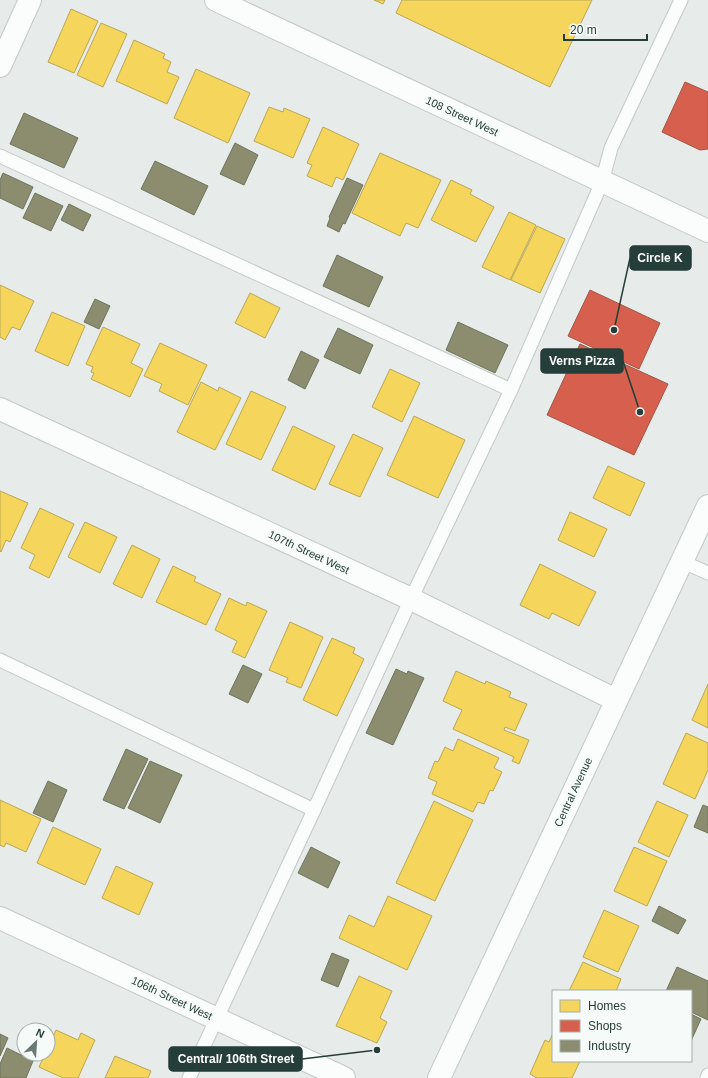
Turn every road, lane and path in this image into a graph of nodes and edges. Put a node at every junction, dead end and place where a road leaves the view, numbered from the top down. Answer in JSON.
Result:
{"nodes":[{"id":1,"x":30,"y":0,"type":"edge"},
{"id":2,"x":216,"y":0,"type":"edge"},
{"id":3,"x":681,"y":0,"type":"edge"},
{"id":4,"x":0,"y":66,"type":"edge"},
{"id":5,"x":0,"y":156,"type":"edge"},
{"id":6,"x":602,"y":182,"type":"junction"},
{"id":7,"x":708,"y":231,"type":"edge"},
{"id":8,"x":511,"y":390,"type":"junction"},
{"id":9,"x":0,"y":408,"type":"edge"},
{"id":10,"x":708,"y":506,"type":"edge"},
{"id":11,"x":682,"y":561,"type":"junction"},
{"id":12,"x":708,"y":573,"type":"edge"},
{"id":13,"x":411,"y":599,"type":"junction"},
{"id":14,"x":0,"y":660,"type":"edge"},
{"id":15,"x":616,"y":700,"type":"junction"},
{"id":16,"x":314,"y":810,"type":"junction"},
{"id":17,"x":0,"y":918,"type":"edge"},
{"id":18,"x":217,"y":1019,"type":"junction"},
{"id":19,"x":189,"y":1078,"type":"edge"},
{"id":20,"x":344,"y":1078,"type":"edge"},
{"id":21,"x":439,"y":1078,"type":"edge"}],
"edges":[{"from":1,"to":4,"type":"street"},
{"from":2,"to":6,"type":"street","name":"108 Street West"},
{"from":3,"to":6,"type":"lane"},
{"from":5,"to":8,"type":"lane"},
{"from":6,"to":7,"type":"street","name":"108 Street West"},
{"from":6,"to":8,"type":"lane"},
{"from":8,"to":13,"type":"lane"},
{"from":9,"to":13,"type":"street","name":"107th Street West"},
{"from":10,"to":11,"type":"street","name":"Central Avenue"},
{"from":11,"to":12,"type":"lane"},
{"from":11,"to":15,"type":"street","name":"Central Avenue"},
{"from":13,"to":15,"type":"street","name":"107th Street West"},
{"from":13,"to":16,"type":"lane"},
{"from":14,"to":16,"type":"lane"},
{"from":15,"to":21,"type":"street","name":"Central Avenue"},
{"from":16,"to":18,"type":"lane"},
{"from":17,"to":18,"type":"street","name":"106th Street West"},
{"from":18,"to":19,"type":"lane"},
{"from":18,"to":20,"type":"street","name":"106th Street West"}]}
